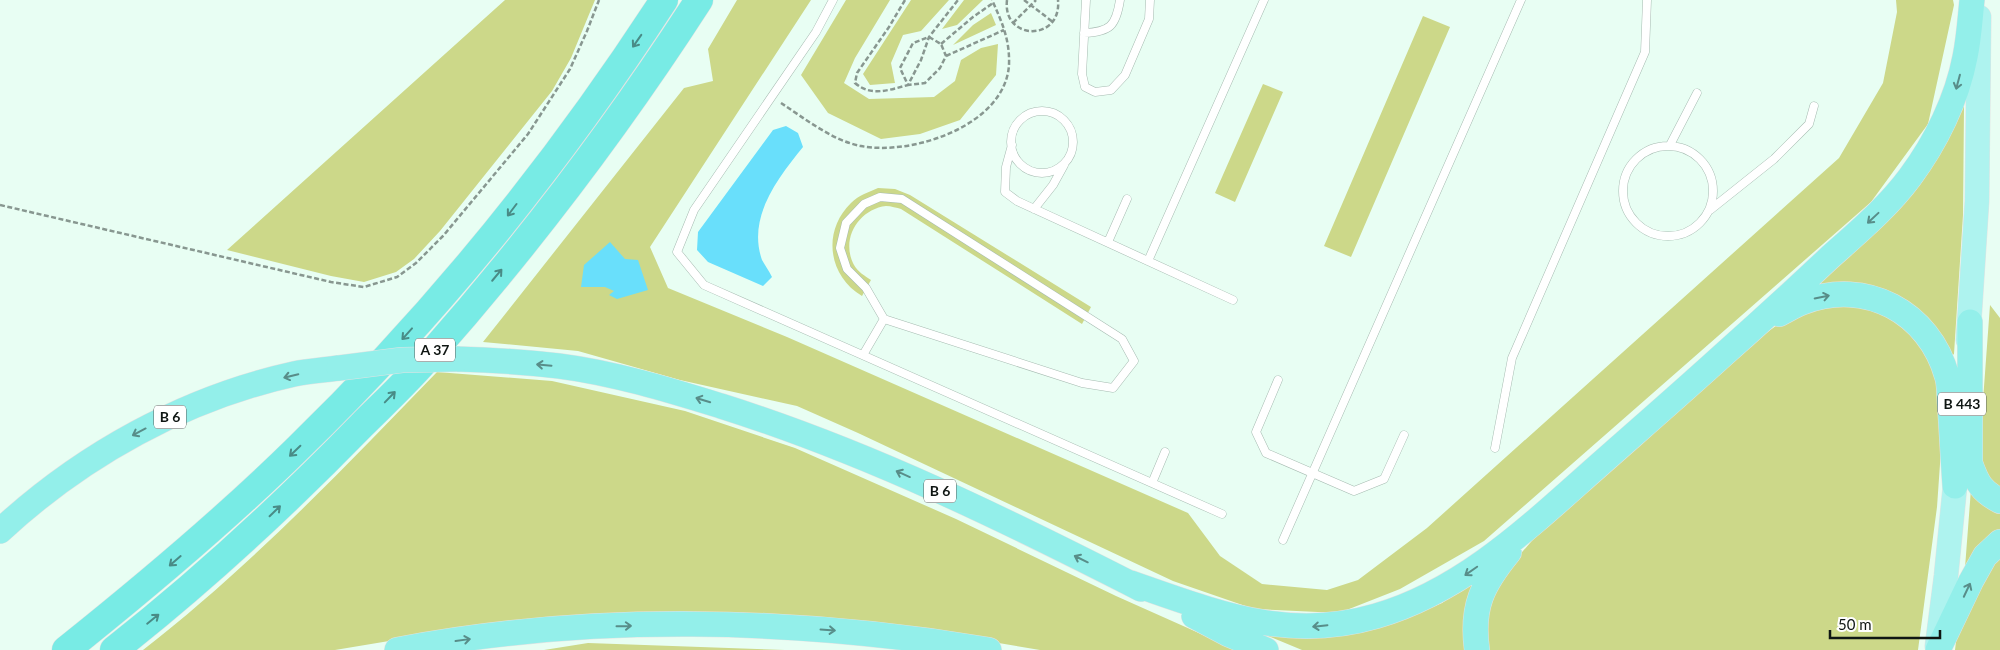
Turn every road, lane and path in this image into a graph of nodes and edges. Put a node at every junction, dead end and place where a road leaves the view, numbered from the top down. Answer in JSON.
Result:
{"nodes":[{"id":1,"x":599,"y":0,"type":"edge"},
{"id":2,"x":664,"y":0,"type":"edge"},
{"id":3,"x":699,"y":0,"type":"edge"},
{"id":4,"x":833,"y":0,"type":"edge"},
{"id":5,"x":905,"y":0,"type":"edge"},
{"id":6,"x":958,"y":0,"type":"edge"},
{"id":7,"x":1007,"y":0,"type":"edge"},
{"id":8,"x":1024,"y":0,"type":"edge"},
{"id":9,"x":1036,"y":0,"type":"edge"},
{"id":10,"x":1058,"y":0,"type":"edge"},
{"id":11,"x":1086,"y":0,"type":"edge"},
{"id":12,"x":1120,"y":0,"type":"edge"},
{"id":13,"x":1150,"y":0,"type":"edge"},
{"id":14,"x":1264,"y":0,"type":"edge"},
{"id":15,"x":1520,"y":0,"type":"edge"},
{"id":16,"x":1647,"y":0,"type":"edge"},
{"id":17,"x":1972,"y":0,"type":"edge"},
{"id":18,"x":1979,"y":0,"type":"edge"},
{"id":19,"x":993,"y":1,"type":"edge"},
{"id":20,"x":1031,"y":6,"type":"junction"},
{"id":21,"x":1053,"y":22,"type":"junction"},
{"id":22,"x":1013,"y":23,"type":"junction"},
{"id":23,"x":1005,"y":30,"type":"junction"},
{"id":24,"x":1084,"y":33,"type":"junction"},
{"id":25,"x":929,"y":37,"type":"junction"},
{"id":26,"x":941,"y":44,"type":"junction"},
{"id":27,"x":946,"y":56,"type":"junction"},
{"id":28,"x":908,"y":85,"type":"junction"},
{"id":29,"x":1698,"y":93,"type":"dead end"},
{"id":30,"x":772,"y":96,"type":"junction"},
{"id":31,"x":1814,"y":106,"type":"dead end"},
{"id":32,"x":1012,"y":145,"type":"junction"},
{"id":33,"x":1670,"y":145,"type":"junction"},
{"id":34,"x":1066,"y":161,"type":"junction"},
{"id":35,"x":1127,"y":199,"type":"dead end"},
{"id":36,"x":0,"y":205,"type":"edge"},
{"id":37,"x":1034,"y":209,"type":"junction"},
{"id":38,"x":1710,"y":210,"type":"junction"},
{"id":39,"x":1108,"y":242,"type":"junction"},
{"id":40,"x":1148,"y":261,"type":"junction"},
{"id":41,"x":1233,"y":300,"type":"dead end"},
{"id":42,"x":884,"y":319,"type":"junction"},
{"id":43,"x":1970,"y":322,"type":"junction"},
{"id":44,"x":1747,"y":334,"type":"junction"},
{"id":45,"x":863,"y":355,"type":"junction"},
{"id":46,"x":1278,"y":380,"type":"dead end"},
{"id":47,"x":1404,"y":435,"type":"dead end"},
{"id":48,"x":1495,"y":448,"type":"dead end"},
{"id":49,"x":1165,"y":452,"type":"dead end"},
{"id":50,"x":1313,"y":472,"type":"junction"},
{"id":51,"x":1152,"y":483,"type":"junction"},
{"id":52,"x":1955,"y":486,"type":"junction"},
{"id":53,"x":2000,"y":501,"type":"edge"},
{"id":54,"x":1222,"y":514,"type":"dead end"},
{"id":55,"x":1537,"y":520,"type":"junction"},
{"id":56,"x":0,"y":531,"type":"edge"},
{"id":57,"x":1283,"y":540,"type":"dead end"},
{"id":58,"x":2000,"y":542,"type":"edge"},
{"id":59,"x":1125,"y":581,"type":"junction"},
{"id":60,"x":66,"y":650,"type":"edge"},
{"id":61,"x":114,"y":650,"type":"edge"},
{"id":62,"x":397,"y":650,"type":"edge"},
{"id":63,"x":989,"y":650,"type":"edge"},
{"id":64,"x":1266,"y":650,"type":"edge"},
{"id":65,"x":1476,"y":650,"type":"edge"},
{"id":66,"x":1937,"y":650,"type":"edge"}],
"edges":[{"from":1,"to":36,"type":"path"},
{"from":2,"to":60,"type":"highway","number":"A 37","one_way":true},
{"from":61,"to":3,"type":"highway","number":"A 37","one_way":true},
{"from":4,"to":30,"type":"lane"},
{"from":5,"to":28,"type":"path"},
{"from":6,"to":25,"type":"path"},
{"from":7,"to":22,"type":"path"},
{"from":8,"to":20,"type":"path"},
{"from":9,"to":20,"type":"path"},
{"from":10,"to":21,"type":"path"},
{"from":11,"to":24,"type":"lane"},
{"from":12,"to":24,"type":"lane"},
{"from":13,"to":24,"type":"lane"},
{"from":14,"to":40,"type":"lane"},
{"from":15,"to":50,"type":"lane"},
{"from":16,"to":48,"type":"lane"},
{"from":17,"to":44,"type":"highway","one_way":true},
{"from":18,"to":43,"type":"main road","number":"B 443"},
{"from":19,"to":23,"type":"path"},
{"from":19,"to":26,"type":"path"},
{"from":20,"to":21,"type":"path"},
{"from":20,"to":22,"type":"path"},
{"from":21,"to":22,"type":"path"},
{"from":23,"to":27,"type":"path"},
{"from":23,"to":30,"type":"path"},
{"from":25,"to":26,"type":"path"},
{"from":25,"to":28,"type":"path"},
{"from":25,"to":28,"type":"path"},
{"from":26,"to":27,"type":"path"},
{"from":27,"to":28,"type":"path"},
{"from":29,"to":33,"type":"lane"},
{"from":30,"to":45,"type":"lane"},
{"from":31,"to":38,"type":"lane"},
{"from":32,"to":34,"type":"lane"},
{"from":32,"to":34,"type":"lane"},
{"from":32,"to":37,"type":"lane"},
{"from":33,"to":38,"type":"lane"},
{"from":33,"to":38,"type":"lane"},
{"from":34,"to":37,"type":"lane"},
{"from":35,"to":39,"type":"lane"},
{"from":37,"to":39,"type":"lane"},
{"from":39,"to":40,"type":"lane"},
{"from":40,"to":41,"type":"lane"},
{"from":42,"to":42,"type":"lane"},
{"from":42,"to":45,"type":"lane"},
{"from":43,"to":52,"type":"main road","number":"B 443"},
{"from":43,"to":53,"type":"highway"},
{"from":44,"to":52,"type":"highway","one_way":true},
{"from":44,"to":55,"type":"highway"},
{"from":45,"to":51,"type":"lane"},
{"from":46,"to":50,"type":"lane"},
{"from":47,"to":50,"type":"lane"},
{"from":49,"to":51,"type":"lane"},
{"from":50,"to":57,"type":"lane"},
{"from":51,"to":54,"type":"lane"},
{"from":52,"to":66,"type":"main road","number":"B 443"},
{"from":55,"to":59,"type":"highway","one_way":true},
{"from":55,"to":65,"type":"highway"},
{"from":59,"to":56,"type":"highway","number":"B 6","one_way":true,"bridge":true},
{"from":66,"to":58,"type":"highway","one_way":true},
{"from":59,"to":64,"type":"highway","number":"B 6"},
{"from":62,"to":63,"type":"highway","one_way":true}]}
